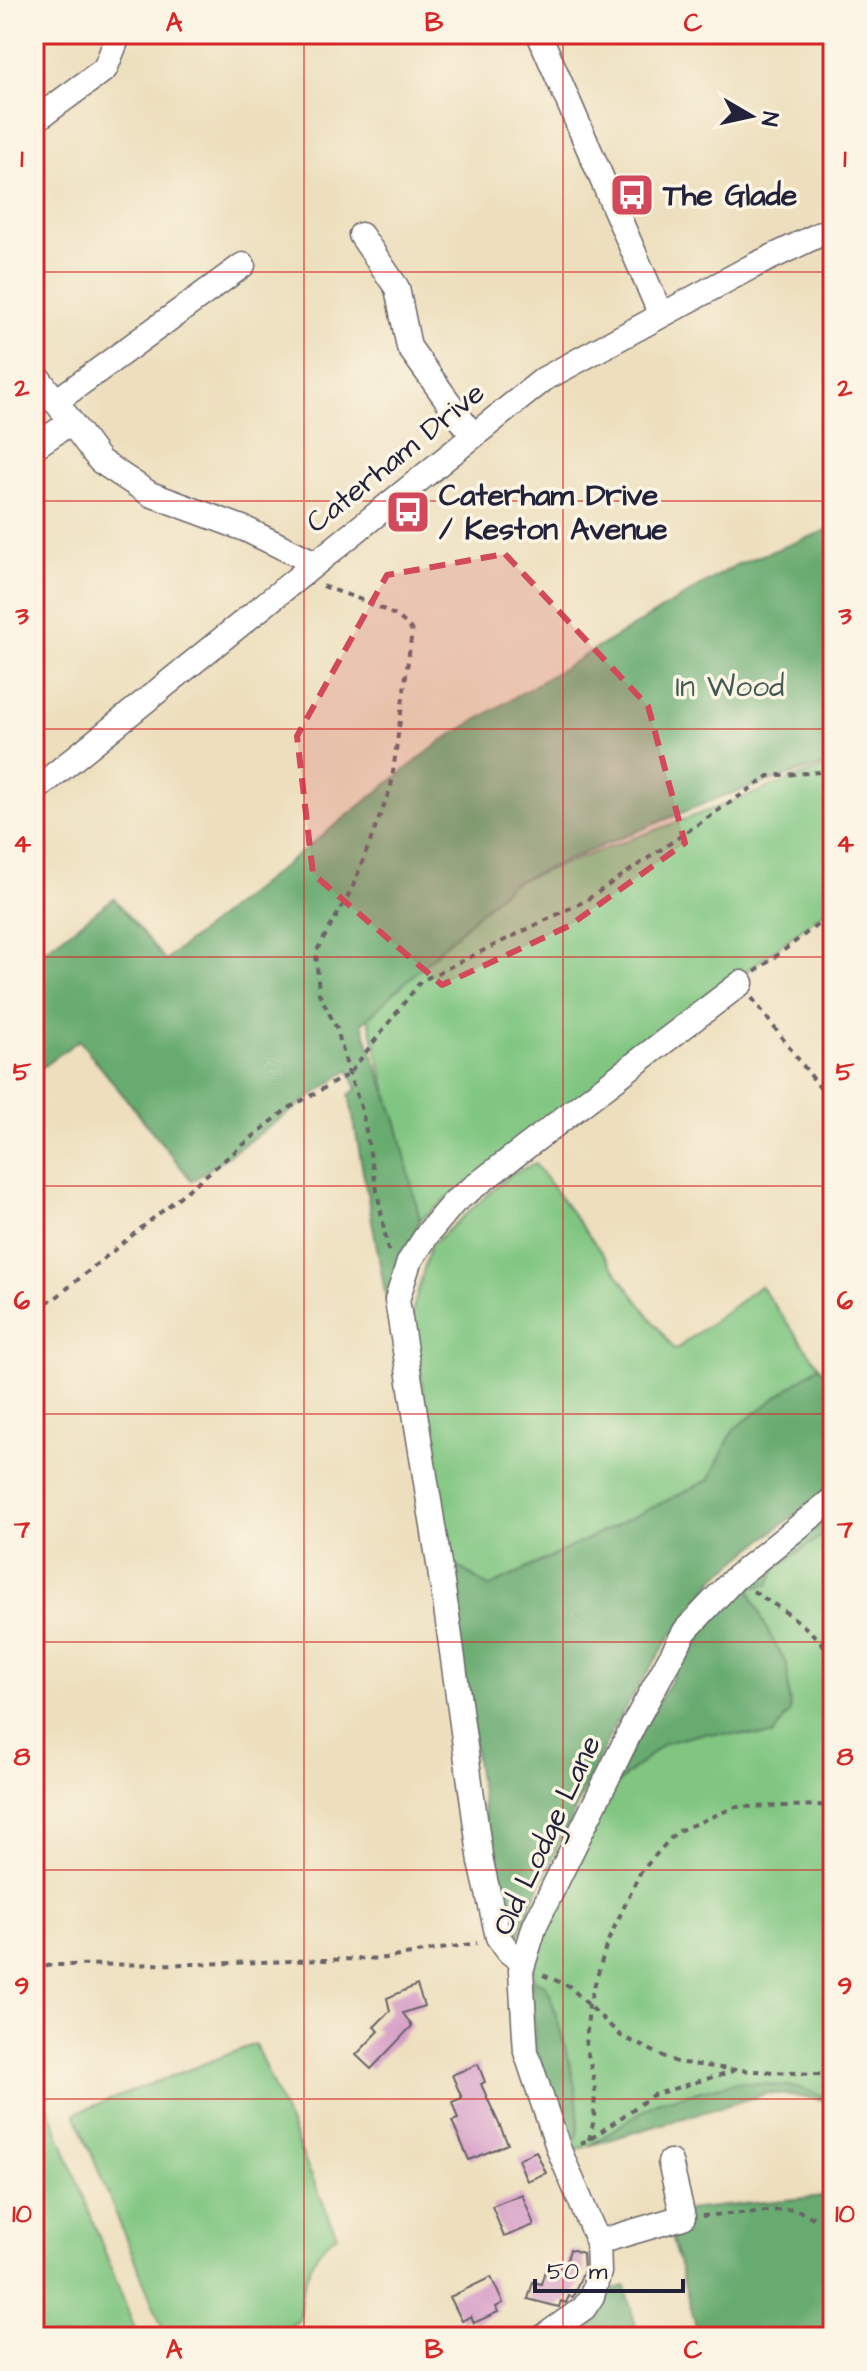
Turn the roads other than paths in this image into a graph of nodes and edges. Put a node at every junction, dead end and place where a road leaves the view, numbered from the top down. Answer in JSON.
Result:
{"nodes":[{"id":1,"x":119,"y":34,"type":"edge"},
{"id":2,"x":539,"y":34,"type":"edge"},
{"id":3,"x":34,"y":121,"type":"edge"},
{"id":4,"x":833,"y":228,"type":"edge"},
{"id":5,"x":361,"y":235,"type":"dead end"},
{"id":6,"x":243,"y":265,"type":"dead end"},
{"id":7,"x":661,"y":315,"type":"junction"},
{"id":8,"x":34,"y":372,"type":"edge"},
{"id":9,"x":55,"y":402,"type":"junction"},
{"id":10,"x":71,"y":422,"type":"junction"},
{"id":11,"x":473,"y":436,"type":"junction"},
{"id":12,"x":34,"y":447,"type":"edge"},
{"id":13,"x":306,"y":570,"type":"junction"},
{"id":14,"x":34,"y":791,"type":"edge"},
{"id":15,"x":741,"y":983,"type":"road end"},
{"id":16,"x":833,"y":1499,"type":"edge"},
{"id":17,"x":522,"y":1962,"type":"junction"},
{"id":18,"x":670,"y":2162,"type":"dead end"},
{"id":19,"x":598,"y":2242,"type":"junction"},
{"id":20,"x":543,"y":2337,"type":"edge"}],
"edges":[{"from":1,"to":3,"type":"street"},
{"from":2,"to":7,"type":"street"},
{"from":4,"to":7,"type":"street","name":"Caterham Drive"},
{"from":5,"to":11,"type":"street"},
{"from":6,"to":9,"type":"street"},
{"from":7,"to":11,"type":"street","name":"Caterham Drive"},
{"from":8,"to":9,"type":"street"},
{"from":9,"to":10,"type":"street"},
{"from":10,"to":12,"type":"street"},
{"from":10,"to":13,"type":"street"},
{"from":11,"to":13,"type":"street","name":"Caterham Drive"},
{"from":13,"to":14,"type":"street","name":"Caterham Drive"},
{"from":15,"to":17,"type":"street"},
{"from":16,"to":17,"type":"street","name":"Old Lodge Lane"},
{"from":17,"to":19,"type":"street","name":"Old Lodge Lane"},
{"from":18,"to":19,"type":"street"},
{"from":19,"to":20,"type":"street","name":"Old Lodge Lane"}]}
